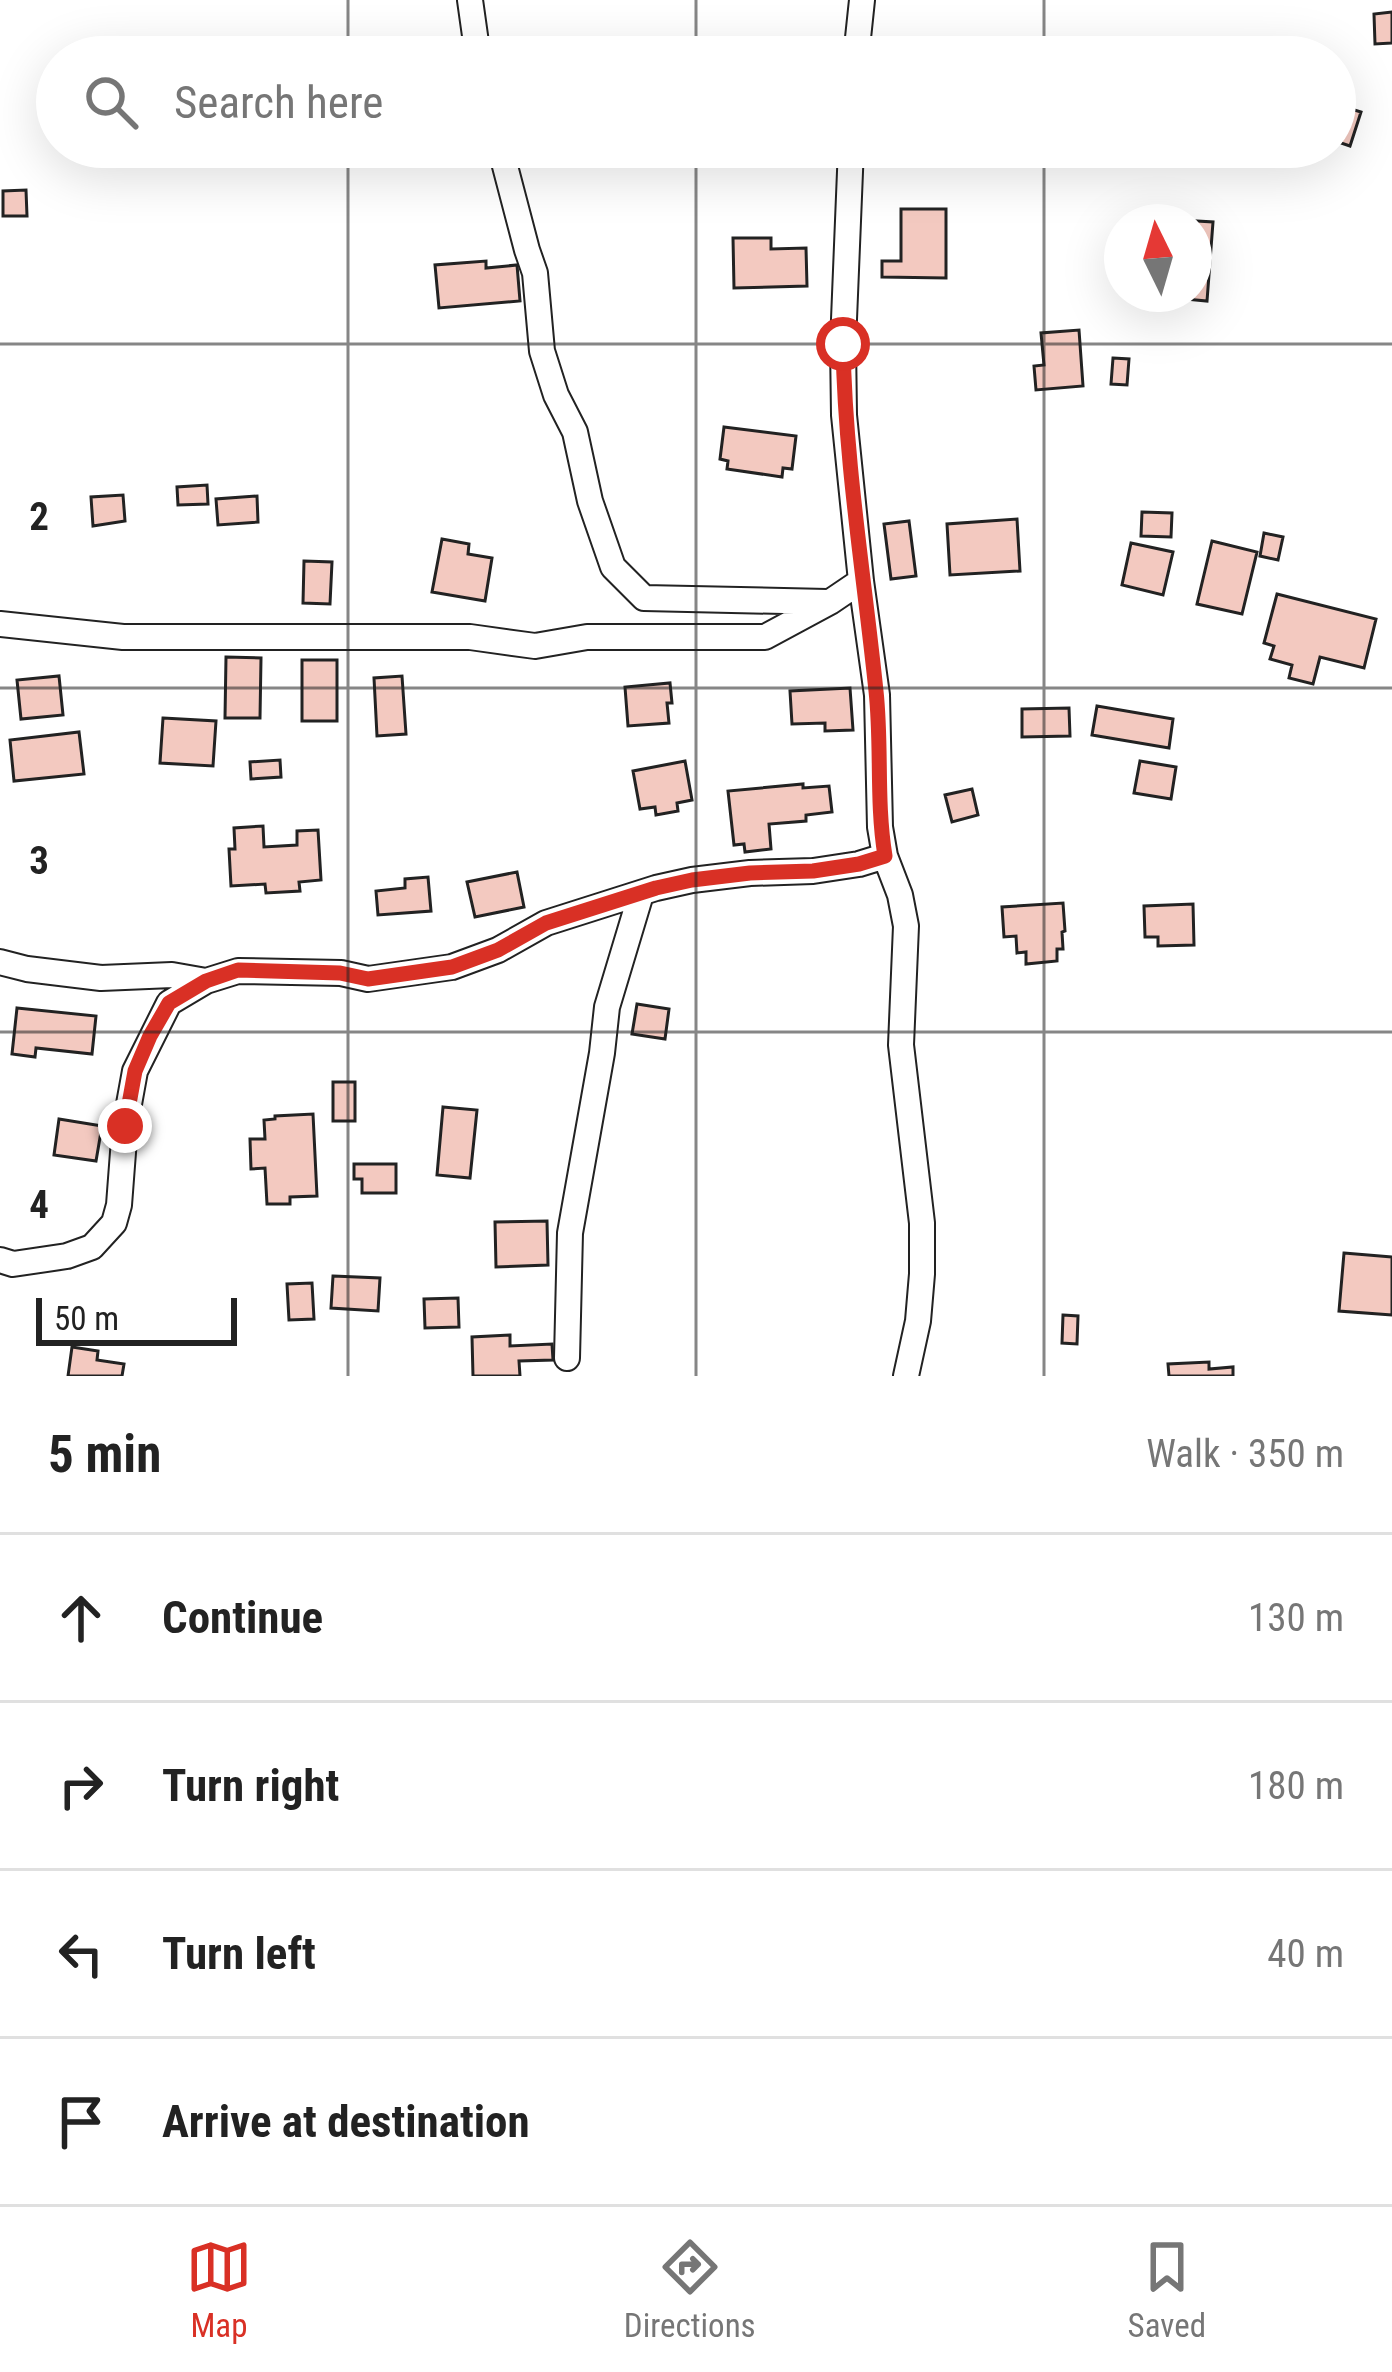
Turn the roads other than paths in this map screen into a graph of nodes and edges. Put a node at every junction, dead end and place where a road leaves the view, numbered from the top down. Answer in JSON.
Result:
{"nodes":[{"id":1,"x":470,"y":0,"type":"edge"},
{"id":2,"x":862,"y":0,"type":"edge"},
{"id":3,"x":475,"y":36,"type":"edge"},
{"id":4,"x":858,"y":36,"type":"edge"},
{"id":5,"x":505,"y":168,"type":"edge"},
{"id":6,"x":850,"y":168,"type":"edge"},
{"id":7,"x":861,"y":580,"type":"junction"},
{"id":8,"x":830,"y":602,"type":"junction"},
{"id":9,"x":0,"y":624,"type":"edge"},
{"id":10,"x":885,"y":856,"type":"junction"},
{"id":11,"x":641,"y":894,"type":"junction"},
{"id":12,"x":0,"y":962,"type":"edge"},
{"id":13,"x":206,"y":981,"type":"junction"},
{"id":14,"x":0,"y":1260,"type":"edge"},
{"id":15,"x":567,"y":1358,"type":"dead end"},
{"id":16,"x":906,"y":1376,"type":"edge"}],
"edges":[{"from":1,"to":3,"type":"street"},
{"from":2,"to":4,"type":"street"},
{"from":5,"to":8,"type":"street"},
{"from":6,"to":7,"type":"street"},
{"from":7,"to":8,"type":"street"},
{"from":7,"to":10,"type":"street"},
{"from":8,"to":9,"type":"street"},
{"from":10,"to":11,"type":"street"},
{"from":10,"to":16,"type":"street"},
{"from":11,"to":13,"type":"street"},
{"from":11,"to":15,"type":"street"},
{"from":12,"to":13,"type":"street"},
{"from":13,"to":14,"type":"street"}]}
